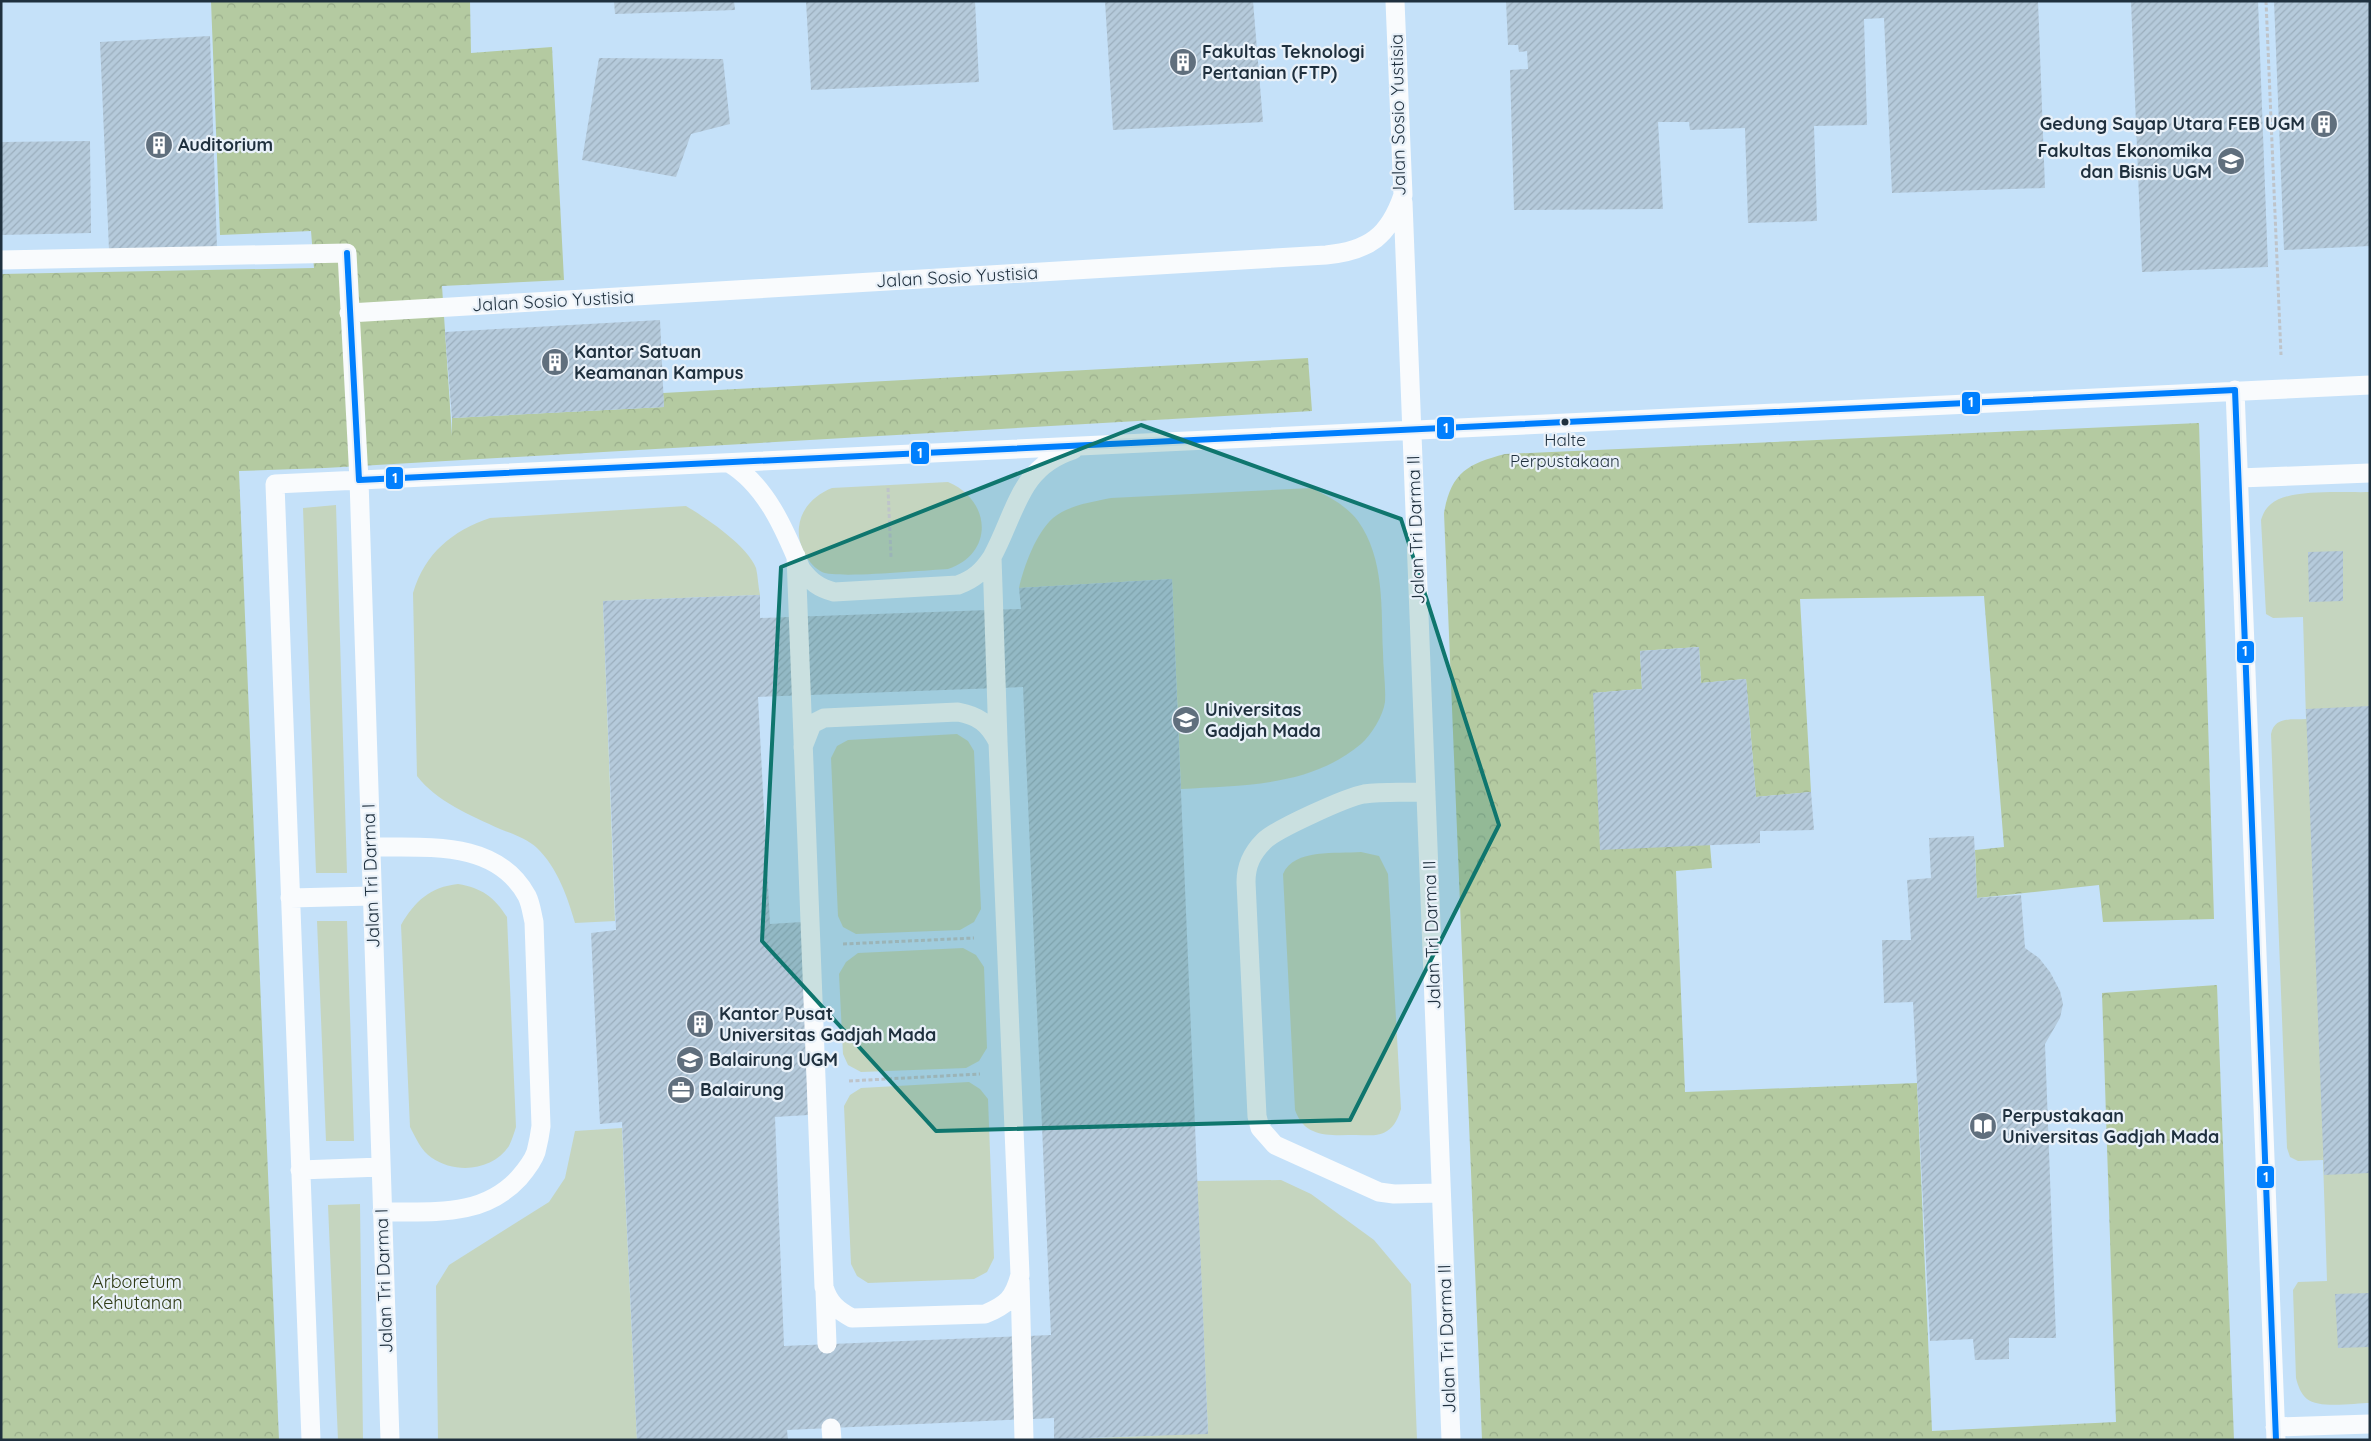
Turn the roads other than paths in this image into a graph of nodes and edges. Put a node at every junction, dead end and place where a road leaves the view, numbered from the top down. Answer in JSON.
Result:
{"nodes":[{"id":1,"x":1395,"y":1,"type":"edge"},
{"id":2,"x":1402,"y":195,"type":"junction"},
{"id":3,"x":1,"y":260,"type":"edge"},
{"id":4,"x":349,"y":313,"type":"junction"},
{"id":5,"x":2370,"y":385,"type":"edge"},
{"id":6,"x":2235,"y":390,"type":"junction"},
{"id":7,"x":1412,"y":430,"type":"junction"},
{"id":8,"x":1089,"y":445,"type":"junction"},
{"id":9,"x":729,"y":463,"type":"junction"},
{"id":10,"x":2370,"y":473,"type":"edge"},
{"id":11,"x":2238,"y":478,"type":"junction"},
{"id":12,"x":359,"y":480,"type":"junction"},
{"id":13,"x":796,"y":556,"type":"junction"},
{"id":14,"x":992,"y":557,"type":"junction"},
{"id":15,"x":998,"y":742,"type":"junction"},
{"id":16,"x":803,"y":747,"type":"junction"},
{"id":17,"x":1426,"y":792,"type":"junction"},
{"id":18,"x":371,"y":847,"type":"junction"},
{"id":19,"x":372,"y":896,"type":"junction"},
{"id":20,"x":290,"y":898,"type":"junction"},
{"id":21,"x":381,"y":1167,"type":"junction"},
{"id":22,"x":300,"y":1170,"type":"junction"},
{"id":23,"x":1441,"y":1193,"type":"junction"},
{"id":24,"x":382,"y":1212,"type":"junction"},
{"id":25,"x":1020,"y":1275,"type":"junction"},
{"id":26,"x":824,"y":1286,"type":"junction"},
{"id":27,"x":827,"y":1344,"type":"dead end"},
{"id":28,"x":2370,"y":1424,"type":"edge"},
{"id":29,"x":2276,"y":1433,"type":"edge"},
{"id":30,"x":311,"y":1440,"type":"edge"},
{"id":31,"x":390,"y":1440,"type":"edge"},
{"id":32,"x":1024,"y":1440,"type":"edge"},
{"id":33,"x":1451,"y":1440,"type":"edge"}],
"edges":[{"from":1,"to":2,"type":"lane","name":"Jalan Sosio Yustisia"},
{"from":2,"to":4,"type":"lane","name":"Jalan Sosio Yustisia"},
{"from":2,"to":7,"type":"lane","name":"Jalan Tri Darma II"},
{"from":3,"to":4,"type":"lane"},
{"from":4,"to":12,"type":"lane","name":"Jalan Tri Darma I"},
{"from":5,"to":6,"type":"lane"},
{"from":6,"to":7,"type":"lane"},
{"from":6,"to":11,"type":"lane"},
{"from":7,"to":8,"type":"lane"},
{"from":7,"to":17,"type":"lane","name":"Jalan Tri Darma II"},
{"from":8,"to":9,"type":"lane"},
{"from":8,"to":14,"type":"lane"},
{"from":9,"to":12,"type":"lane"},
{"from":9,"to":13,"type":"lane"},
{"from":10,"to":11,"type":"lane"},
{"from":11,"to":29,"type":"lane"},
{"from":12,"to":18,"type":"lane","name":"Jalan Tri Darma I"},
{"from":12,"to":20,"type":"lane"},
{"from":13,"to":14,"type":"lane"},
{"from":13,"to":16,"type":"lane"},
{"from":14,"to":15,"type":"lane"},
{"from":15,"to":16,"type":"lane"},
{"from":15,"to":25,"type":"lane"},
{"from":16,"to":26,"type":"lane"},
{"from":17,"to":23,"type":"lane","name":"Jalan Tri Darma II"},
{"from":17,"to":23,"type":"lane"},
{"from":18,"to":19,"type":"lane","name":"Jalan Tri Darma I"},
{"from":18,"to":24,"type":"lane"},
{"from":19,"to":20,"type":"lane"},
{"from":19,"to":21,"type":"lane","name":"Jalan Tri Darma I"},
{"from":20,"to":22,"type":"lane"},
{"from":21,"to":22,"type":"lane"},
{"from":21,"to":24,"type":"lane","name":"Jalan Tri Darma I"},
{"from":22,"to":30,"type":"lane"},
{"from":23,"to":33,"type":"lane","name":"Jalan Tri Darma II"},
{"from":24,"to":31,"type":"lane","name":"Jalan Tri Darma I"},
{"from":25,"to":26,"type":"lane"},
{"from":25,"to":32,"type":"lane"},
{"from":26,"to":27,"type":"lane"},
{"from":28,"to":29,"type":"lane"}]}
